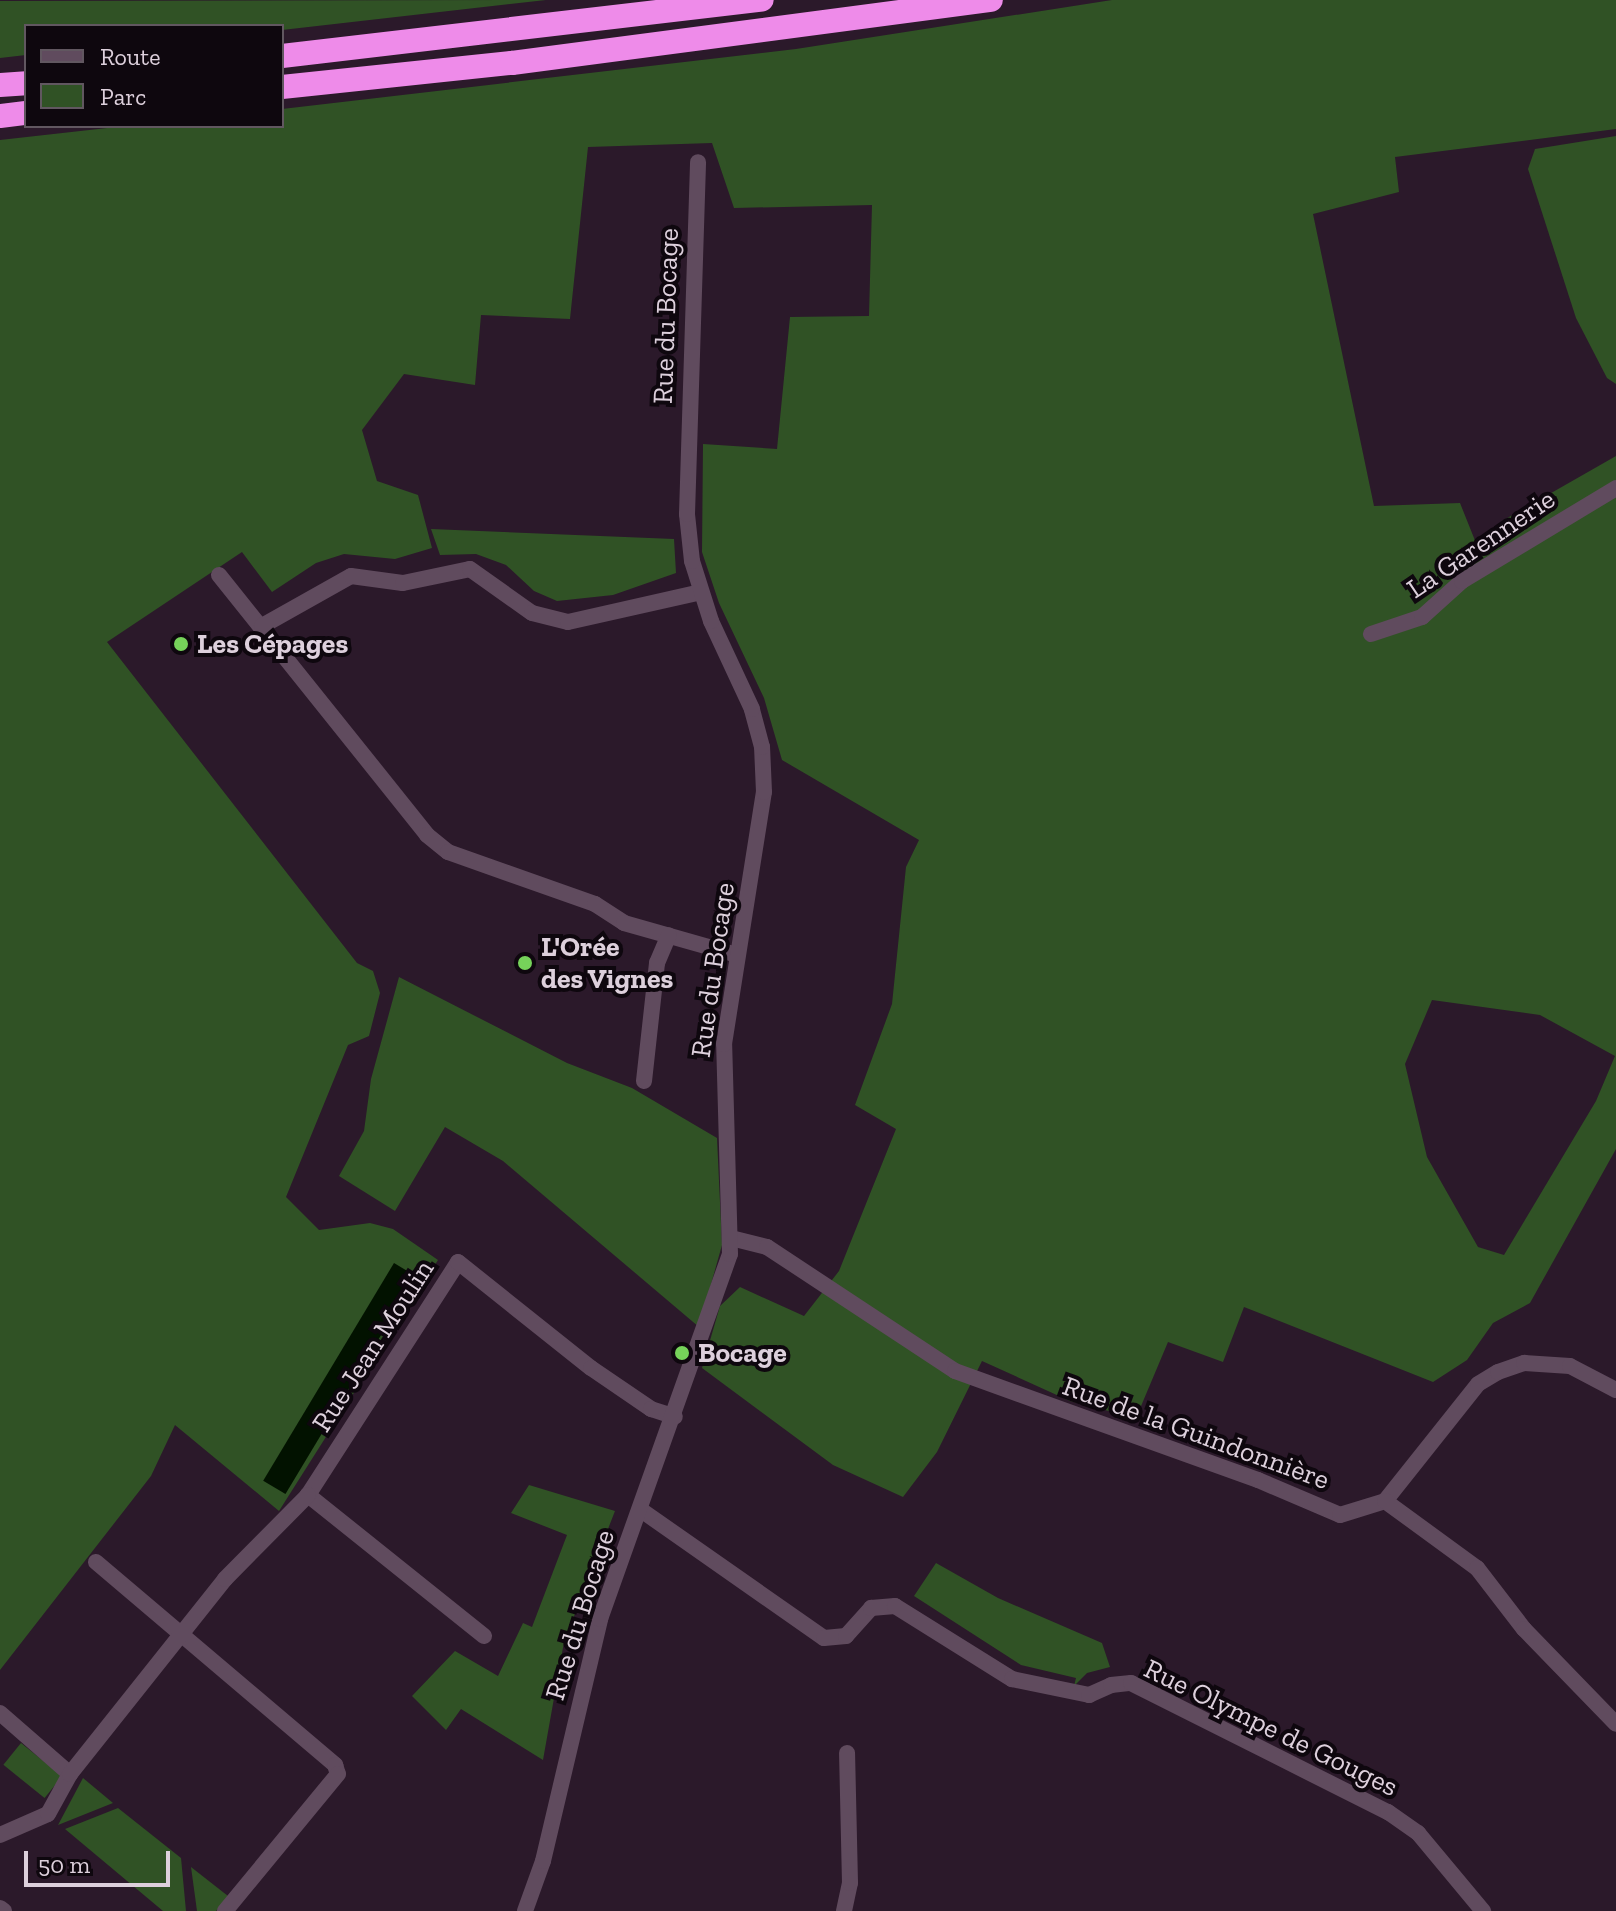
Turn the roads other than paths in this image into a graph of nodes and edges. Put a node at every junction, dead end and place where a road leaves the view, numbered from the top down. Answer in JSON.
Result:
{"nodes":[{"id":1,"x":645,"y":0,"type":"edge"},
{"id":2,"x":762,"y":0,"type":"edge"},
{"id":3,"x":991,"y":0,"type":"edge"},
{"id":4,"x":284,"y":42,"type":"edge"},
{"id":5,"x":284,"y":56,"type":"edge"},
{"id":6,"x":24,"y":83,"type":"edge"},
{"id":7,"x":0,"y":85,"type":"edge"},
{"id":8,"x":284,"y":87,"type":"edge"},
{"id":9,"x":24,"y":113,"type":"edge"},
{"id":10,"x":0,"y":116,"type":"edge"},
{"id":11,"x":698,"y":162,"type":"dead end"},
{"id":12,"x":1616,"y":488,"type":"edge"},
{"id":13,"x":219,"y":575,"type":"dead end"},
{"id":14,"x":701,"y":592,"type":"junction"},
{"id":15,"x":262,"y":626,"type":"junction"},
{"id":16,"x":1371,"y":634,"type":"dead end"},
{"id":17,"x":669,"y":935,"type":"junction"},
{"id":18,"x":737,"y":955,"type":"junction"},
{"id":19,"x":644,"y":1081,"type":"dead end"},
{"id":20,"x":731,"y":1238,"type":"junction"},
{"id":21,"x":1616,"y":1390,"type":"edge"},
{"id":22,"x":675,"y":1417,"type":"junction"},
{"id":23,"x":308,"y":1495,"type":"junction"},
{"id":24,"x":1385,"y":1501,"type":"junction"},
{"id":25,"x":641,"y":1510,"type":"junction"},
{"id":26,"x":96,"y":1562,"type":"dead end"},
{"id":27,"x":180,"y":1636,"type":"junction"},
{"id":28,"x":484,"y":1636,"type":"dead end"},
{"id":29,"x":0,"y":1713,"type":"edge"},
{"id":30,"x":1616,"y":1724,"type":"edge"},
{"id":31,"x":847,"y":1753,"type":"dead end"},
{"id":32,"x":70,"y":1774,"type":"junction"},
{"id":33,"x":0,"y":1835,"type":"edge"},
{"id":34,"x":225,"y":1911,"type":"edge"},
{"id":35,"x":525,"y":1911,"type":"edge"},
{"id":36,"x":844,"y":1911,"type":"edge"},
{"id":37,"x":1483,"y":1911,"type":"edge"}],
"edges":[{"from":1,"to":4,"type":"highway"},
{"from":2,"to":5,"type":"highway"},
{"from":3,"to":8,"type":"highway"},
{"from":6,"to":7,"type":"highway"},
{"from":9,"to":10,"type":"highway"},
{"from":11,"to":14,"type":"street","name":"Rue du Bocage"},
{"from":12,"to":16,"type":"street","name":"La Garennerie"},
{"from":13,"to":15,"type":"street"},
{"from":14,"to":15,"type":"street"},
{"from":14,"to":18,"type":"street","name":"Rue du Bocage"},
{"from":15,"to":17,"type":"street"},
{"from":17,"to":18,"type":"street"},
{"from":17,"to":19,"type":"street"},
{"from":18,"to":20,"type":"street","name":"Rue du Bocage"},
{"from":20,"to":22,"type":"street","name":"Rue du Bocage"},
{"from":20,"to":24,"type":"street","name":"Rue de la Guindonnière"},
{"from":21,"to":24,"type":"street"},
{"from":22,"to":23,"type":"street","name":"Rue Jean Moulin"},
{"from":22,"to":25,"type":"street","name":"Rue du Bocage"},
{"from":23,"to":27,"type":"street"},
{"from":23,"to":28,"type":"street"},
{"from":24,"to":30,"type":"street"},
{"from":25,"to":35,"type":"street","name":"Rue du Bocage"},
{"from":25,"to":37,"type":"street","name":"Rue Olympe de Gouges"},
{"from":26,"to":27,"type":"street"},
{"from":27,"to":32,"type":"street"},
{"from":27,"to":34,"type":"street"},
{"from":29,"to":32,"type":"street"},
{"from":31,"to":36,"type":"street"},
{"from":32,"to":33,"type":"street"}]}
